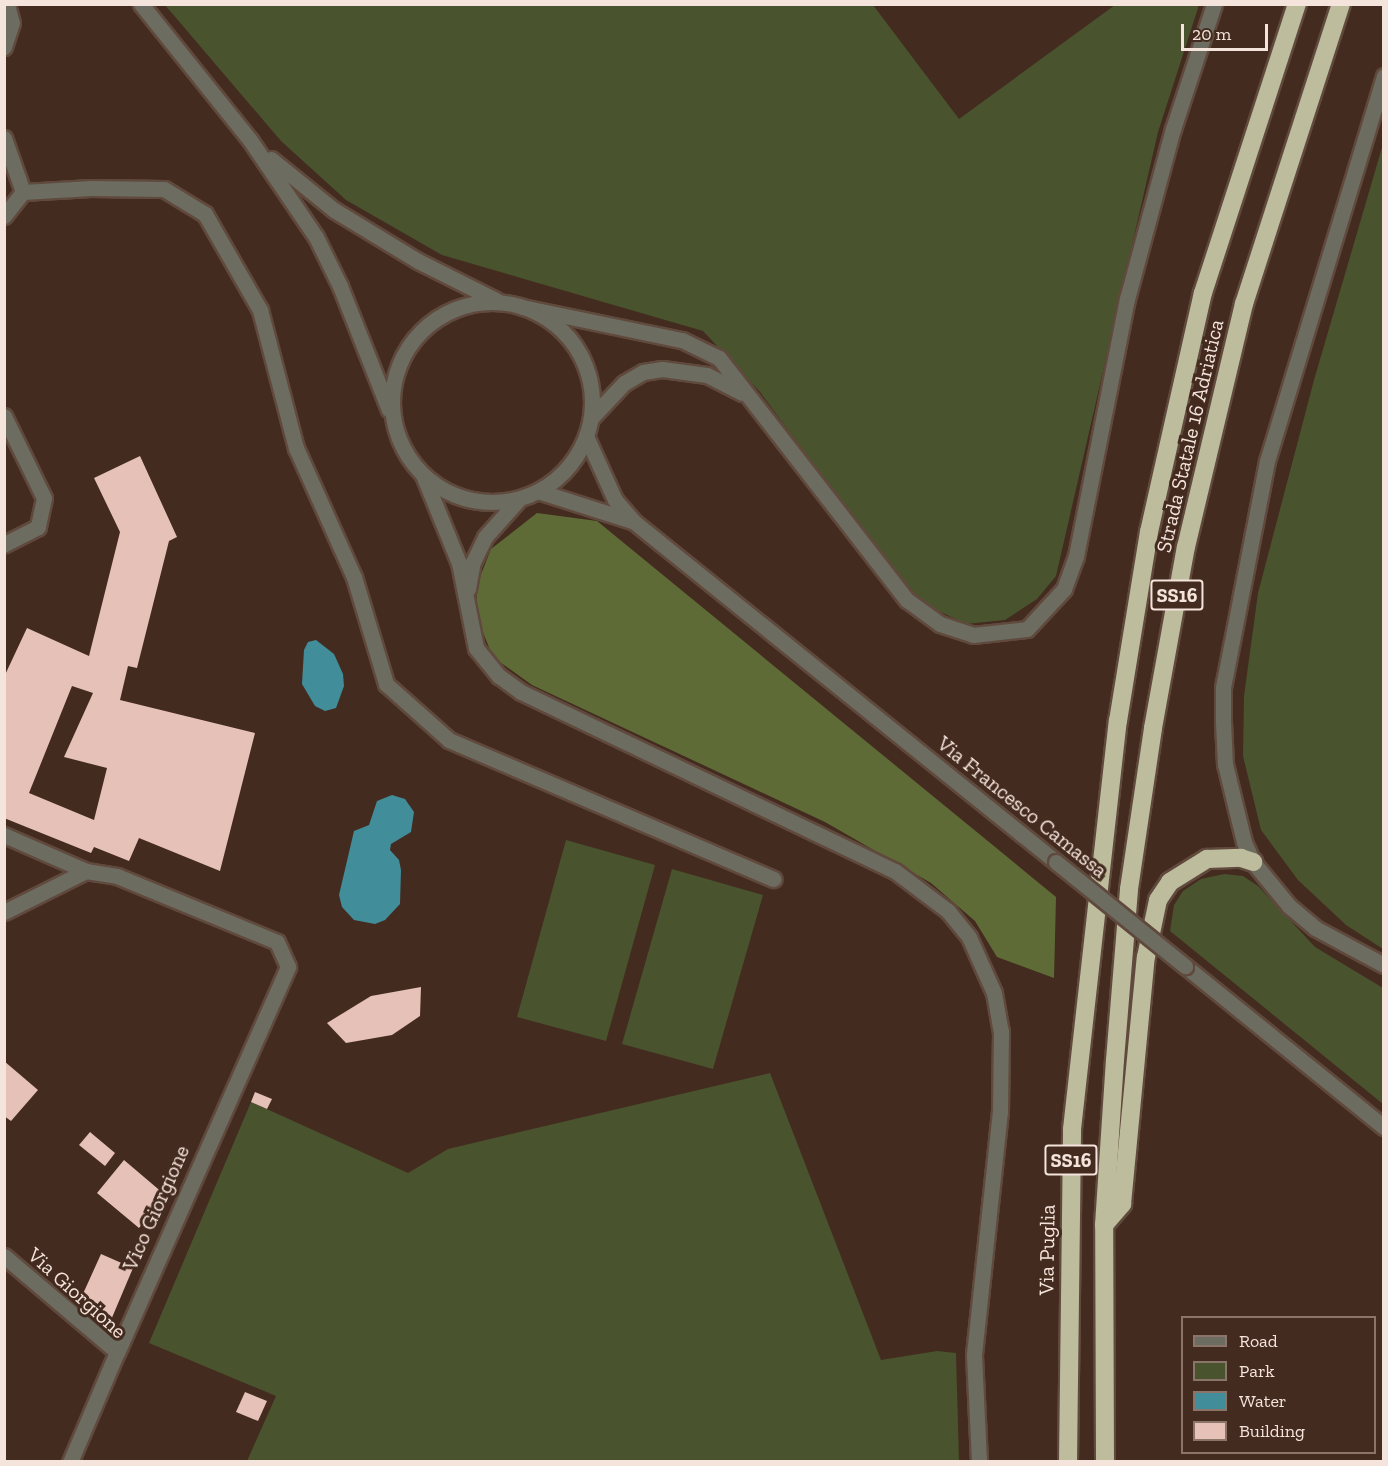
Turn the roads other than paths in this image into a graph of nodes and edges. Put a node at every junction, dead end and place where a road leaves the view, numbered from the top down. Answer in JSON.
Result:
{"nodes":[{"id":1,"x":7,"y":4,"type":"edge"},
{"id":2,"x":141,"y":4,"type":"edge"},
{"id":3,"x":1214,"y":4,"type":"edge"},
{"id":4,"x":1297,"y":4,"type":"edge"},
{"id":5,"x":1341,"y":4,"type":"edge"},
{"id":6,"x":4,"y":47,"type":"edge"},
{"id":7,"x":1383,"y":76,"type":"edge"},
{"id":8,"x":4,"y":138,"type":"edge"},
{"id":9,"x":250,"y":140,"type":"junction"},
{"id":10,"x":23,"y":192,"type":"junction"},
{"id":11,"x":4,"y":216,"type":"edge"},
{"id":12,"x":502,"y":303,"type":"junction"},
{"id":13,"x":522,"y":307,"type":"junction"},
{"id":14,"x":749,"y":398,"type":"junction"},
{"id":15,"x":4,"y":416,"type":"edge"},
{"id":16,"x":591,"y":418,"type":"junction"},
{"id":17,"x":394,"y":424,"type":"junction"},
{"id":18,"x":586,"y":436,"type":"junction"},
{"id":19,"x":423,"y":475,"type":"junction"},
{"id":20,"x":538,"y":491,"type":"junction"},
{"id":21,"x":519,"y":499,"type":"junction"},
{"id":22,"x":633,"y":521,"type":"junction"},
{"id":23,"x":4,"y":544,"type":"edge"},
{"id":24,"x":466,"y":598,"type":"junction"},
{"id":25,"x":4,"y":835,"type":"edge"},
{"id":26,"x":1100,"y":860,"type":"joint"},
{"id":27,"x":1253,"y":862,"type":"junction"},
{"id":28,"x":86,"y":871,"type":"junction"},
{"id":29,"x":773,"y":879,"type":"dead end"},
{"id":30,"x":4,"y":912,"type":"edge"},
{"id":31,"x":1383,"y":965,"type":"edge"},
{"id":32,"x":1383,"y":1127,"type":"edge"},
{"id":33,"x":1104,"y":1225,"type":"junction"},
{"id":34,"x":4,"y":1256,"type":"edge"},
{"id":35,"x":117,"y":1352,"type":"junction"},
{"id":36,"x":70,"y":1461,"type":"edge"},
{"id":37,"x":979,"y":1461,"type":"edge"},
{"id":38,"x":1068,"y":1461,"type":"edge"},
{"id":39,"x":1105,"y":1461,"type":"edge"}],
"edges":[{"from":1,"to":6,"type":"street"},
{"from":2,"to":9,"type":"street"},
{"from":3,"to":14,"type":"street"},
{"from":4,"to":26,"type":"highway","name":"Strada Statale 16 Adriatica","number":"SS16"},
{"from":5,"to":33,"type":"highway","name":"Strada Statale 16 Adriatica","number":"SS16"},
{"from":7,"to":27,"type":"street"},
{"from":8,"to":10,"type":"street"},
{"from":9,"to":12,"type":"street"},
{"from":9,"to":17,"type":"street"},
{"from":10,"to":11,"type":"street"},
{"from":10,"to":29,"type":"street"},
{"from":12,"to":13,"type":"street"},
{"from":12,"to":17,"type":"street"},
{"from":13,"to":14,"type":"street"},
{"from":13,"to":16,"type":"street"},
{"from":14,"to":16,"type":"street"},
{"from":15,"to":23,"type":"street"},
{"from":16,"to":18,"type":"street"},
{"from":17,"to":19,"type":"street"},
{"from":18,"to":20,"type":"street"},
{"from":18,"to":22,"type":"street","name":"Via Francesco Camassa"},
{"from":19,"to":21,"type":"street"},
{"from":19,"to":24,"type":"street"},
{"from":20,"to":21,"type":"street"},
{"from":20,"to":22,"type":"street","name":"Via Francesco Camassa"},
{"from":21,"to":24,"type":"street"},
{"from":22,"to":32,"type":"street","name":"Via Francesco Camassa","bridge":true},
{"from":24,"to":37,"type":"street"},
{"from":25,"to":28,"type":"street","name":"Vico Giorgione"},
{"from":26,"to":38,"type":"highway","name":"Via Puglia","number":"SS16"},
{"from":27,"to":31,"type":"street"},
{"from":27,"to":33,"type":"highway"},
{"from":28,"to":30,"type":"street"},
{"from":28,"to":35,"type":"street","name":"Vico Giorgione"},
{"from":33,"to":39,"type":"highway","number":"SS16"},
{"from":34,"to":35,"type":"street","name":"Via Giorgione"},
{"from":35,"to":36,"type":"street","name":"Via Giorgione"}]}
